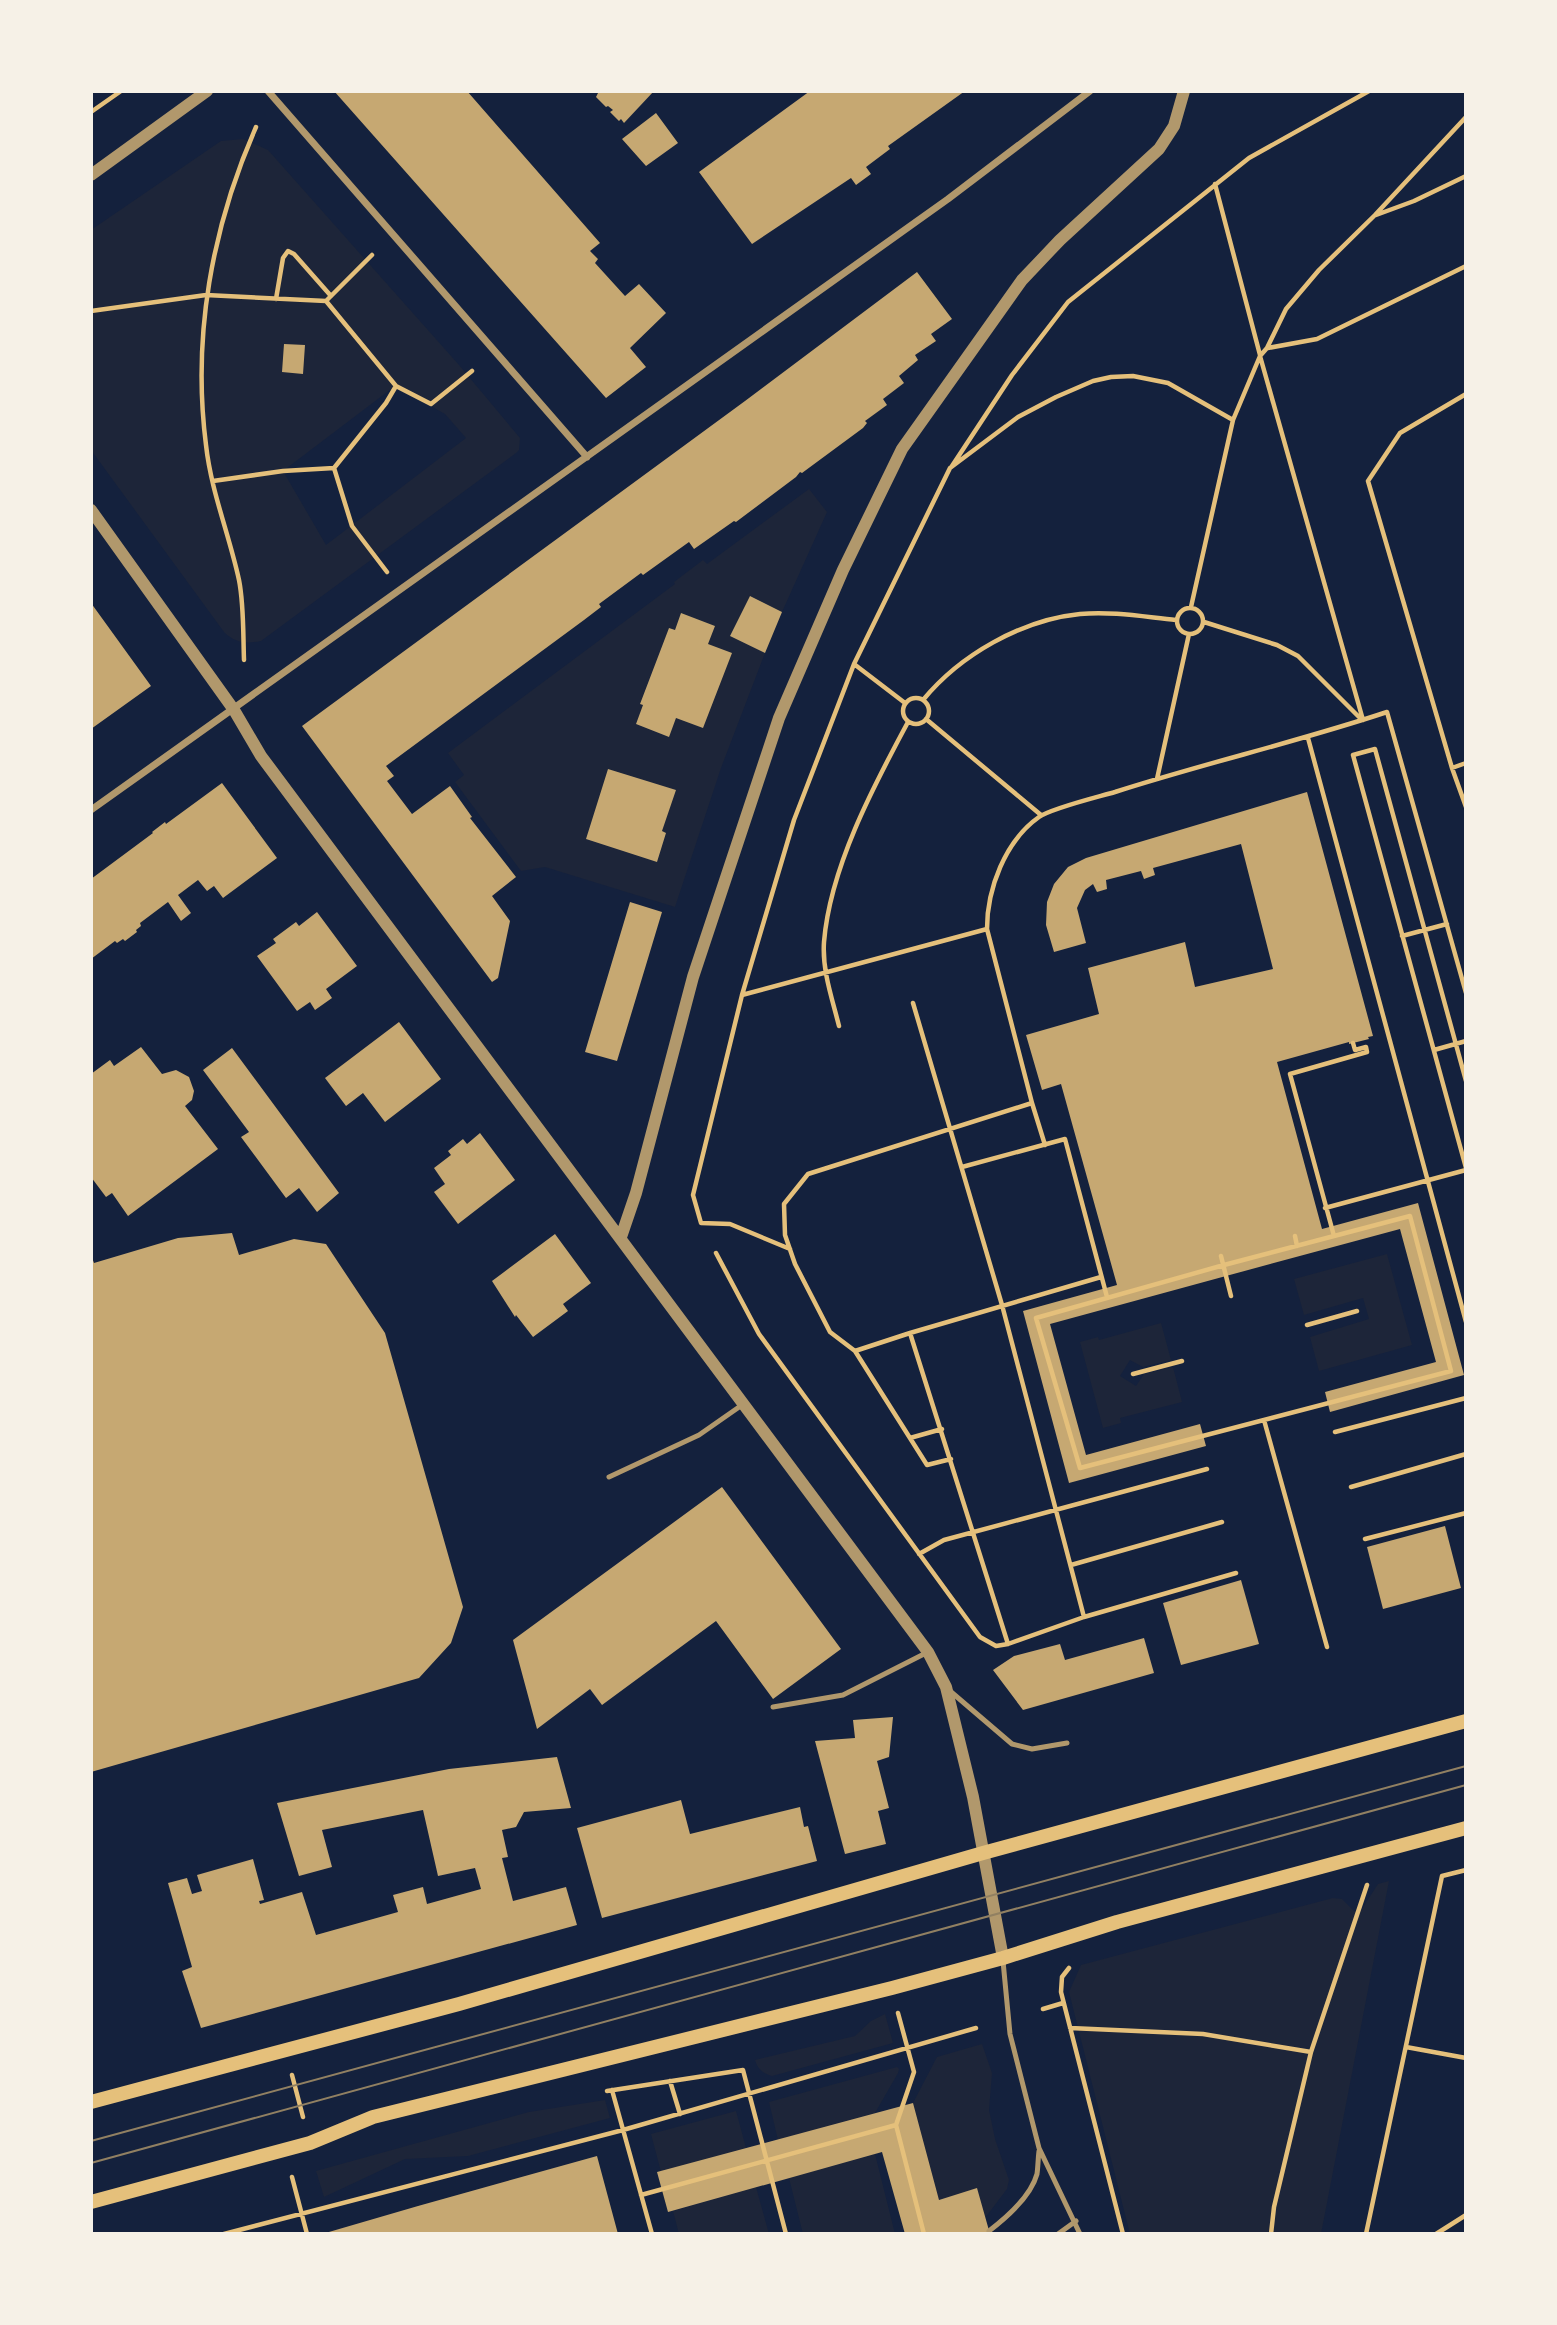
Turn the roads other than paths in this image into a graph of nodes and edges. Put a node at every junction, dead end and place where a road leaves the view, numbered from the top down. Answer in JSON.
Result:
{"nodes":[{"id":1,"x":208,"y":91,"type":"edge"},
{"id":2,"x":268,"y":91,"type":"edge"},
{"id":3,"x":1090,"y":91,"type":"edge"},
{"id":4,"x":1184,"y":91,"type":"edge"},
{"id":5,"x":91,"y":174,"type":"edge"},
{"id":6,"x":587,"y":457,"type":"junction"},
{"id":7,"x":91,"y":510,"type":"edge"},
{"id":8,"x":234,"y":710,"type":"junction"},
{"id":9,"x":91,"y":810,"type":"edge"},
{"id":10,"x":621,"y":1237,"type":"junction"},
{"id":11,"x":744,"y":1403,"type":"junction"},
{"id":12,"x":609,"y":1477,"type":"dead end"},
{"id":13,"x":928,"y":1652,"type":"junction"},
{"id":14,"x":946,"y":1688,"type":"junction"},
{"id":15,"x":773,"y":1707,"type":"dead end"},
{"id":16,"x":1466,"y":1721,"type":"edge"},
{"id":17,"x":1066,"y":1743,"type":"dead end"},
{"id":18,"x":1466,"y":1828,"type":"edge"},
{"id":19,"x":983,"y":1853,"type":"junction"},
{"id":20,"x":1003,"y":1958,"type":"junction"},
{"id":21,"x":91,"y":2102,"type":"edge"},
{"id":22,"x":1040,"y":2148,"type":"junction"},
{"id":23,"x":91,"y":2202,"type":"edge"},
{"id":24,"x":1076,"y":2221,"type":"junction"},
{"id":25,"x":989,"y":2231,"type":"dead end"},
{"id":26,"x":1058,"y":2234,"type":"edge"},
{"id":27,"x":1078,"y":2234,"type":"edge"}],
"edges":[{"from":1,"to":5,"type":"street"},
{"from":2,"to":6,"type":"street"},
{"from":3,"to":6,"type":"street"},
{"from":4,"to":10,"type":"street"},
{"from":6,"to":8,"type":"street"},
{"from":7,"to":8,"type":"street"},
{"from":8,"to":9,"type":"street"},
{"from":8,"to":10,"type":"street"},
{"from":10,"to":11,"type":"street"},
{"from":11,"to":12,"type":"lane"},
{"from":11,"to":13,"type":"street"},
{"from":13,"to":14,"type":"street"},
{"from":13,"to":15,"type":"lane"},
{"from":14,"to":17,"type":"lane"},
{"from":14,"to":19,"type":"street"},
{"from":16,"to":19,"type":"main road"},
{"from":18,"to":20,"type":"main road"},
{"from":19,"to":20,"type":"street"},
{"from":19,"to":21,"type":"main road"},
{"from":20,"to":22,"type":"lane"},
{"from":20,"to":23,"type":"main road"},
{"from":22,"to":24,"type":"lane"},
{"from":22,"to":25,"type":"lane"},
{"from":24,"to":26,"type":"lane"},
{"from":24,"to":27,"type":"lane"}]}
